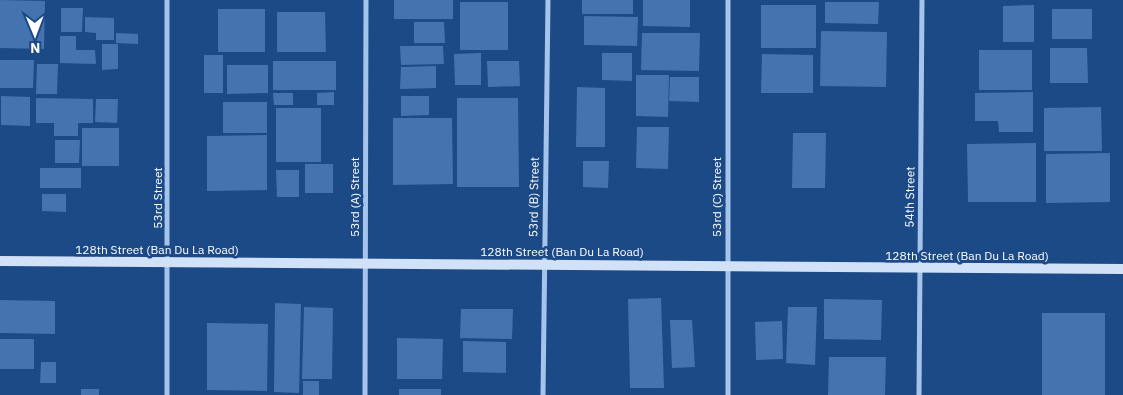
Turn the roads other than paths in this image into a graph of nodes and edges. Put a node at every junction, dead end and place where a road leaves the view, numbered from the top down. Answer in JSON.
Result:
{"nodes":[{"id":1,"x":167,"y":0,"type":"edge"},
{"id":2,"x":366,"y":0,"type":"edge"},
{"id":3,"x":548,"y":0,"type":"edge"},
{"id":4,"x":728,"y":0,"type":"edge"},
{"id":5,"x":922,"y":0,"type":"edge"},
{"id":6,"x":0,"y":261,"type":"edge"},
{"id":7,"x":169,"y":263,"type":"junction"},
{"id":8,"x":365,"y":264,"type":"junction"},
{"id":9,"x":543,"y":265,"type":"junction"},
{"id":10,"x":727,"y":266,"type":"junction"},
{"id":11,"x":920,"y":269,"type":"junction"},
{"id":12,"x":1123,"y":269,"type":"edge"},
{"id":13,"x":168,"y":395,"type":"edge"},
{"id":14,"x":365,"y":395,"type":"edge"},
{"id":15,"x":543,"y":395,"type":"edge"},
{"id":16,"x":728,"y":395,"type":"edge"},
{"id":17,"x":919,"y":395,"type":"edge"}],
"edges":[{"from":1,"to":7,"type":"street","name":"53rd Street"},
{"from":2,"to":8,"type":"street","name":"53rd (A) Street"},
{"from":3,"to":9,"type":"street","name":"53rd (B) Street"},
{"from":4,"to":10,"type":"street","name":"53rd (C) Street"},
{"from":5,"to":11,"type":"street","name":"54th Street"},
{"from":6,"to":7,"type":"street","name":"128th Street (Ban Du La Road)"},
{"from":7,"to":8,"type":"street","name":"128th Street (Ban Du La Road)"},
{"from":7,"to":13,"type":"street","name":"53rd Street"},
{"from":8,"to":9,"type":"street","name":"128th Street (Ban Du La Road)"},
{"from":8,"to":14,"type":"street","name":"53rd (A) Street"},
{"from":9,"to":10,"type":"street","name":"128th Street (Ban Du La Road)"},
{"from":9,"to":15,"type":"street","name":"53rd (B) Street"},
{"from":10,"to":11,"type":"street","name":"128th Street (Ban Du La Road)"},
{"from":10,"to":16,"type":"street","name":"53rd (C) Street"},
{"from":11,"to":12,"type":"street","name":"128th Street (Ban Du La Road)"},
{"from":11,"to":17,"type":"street","name":"54th Street"}]}
